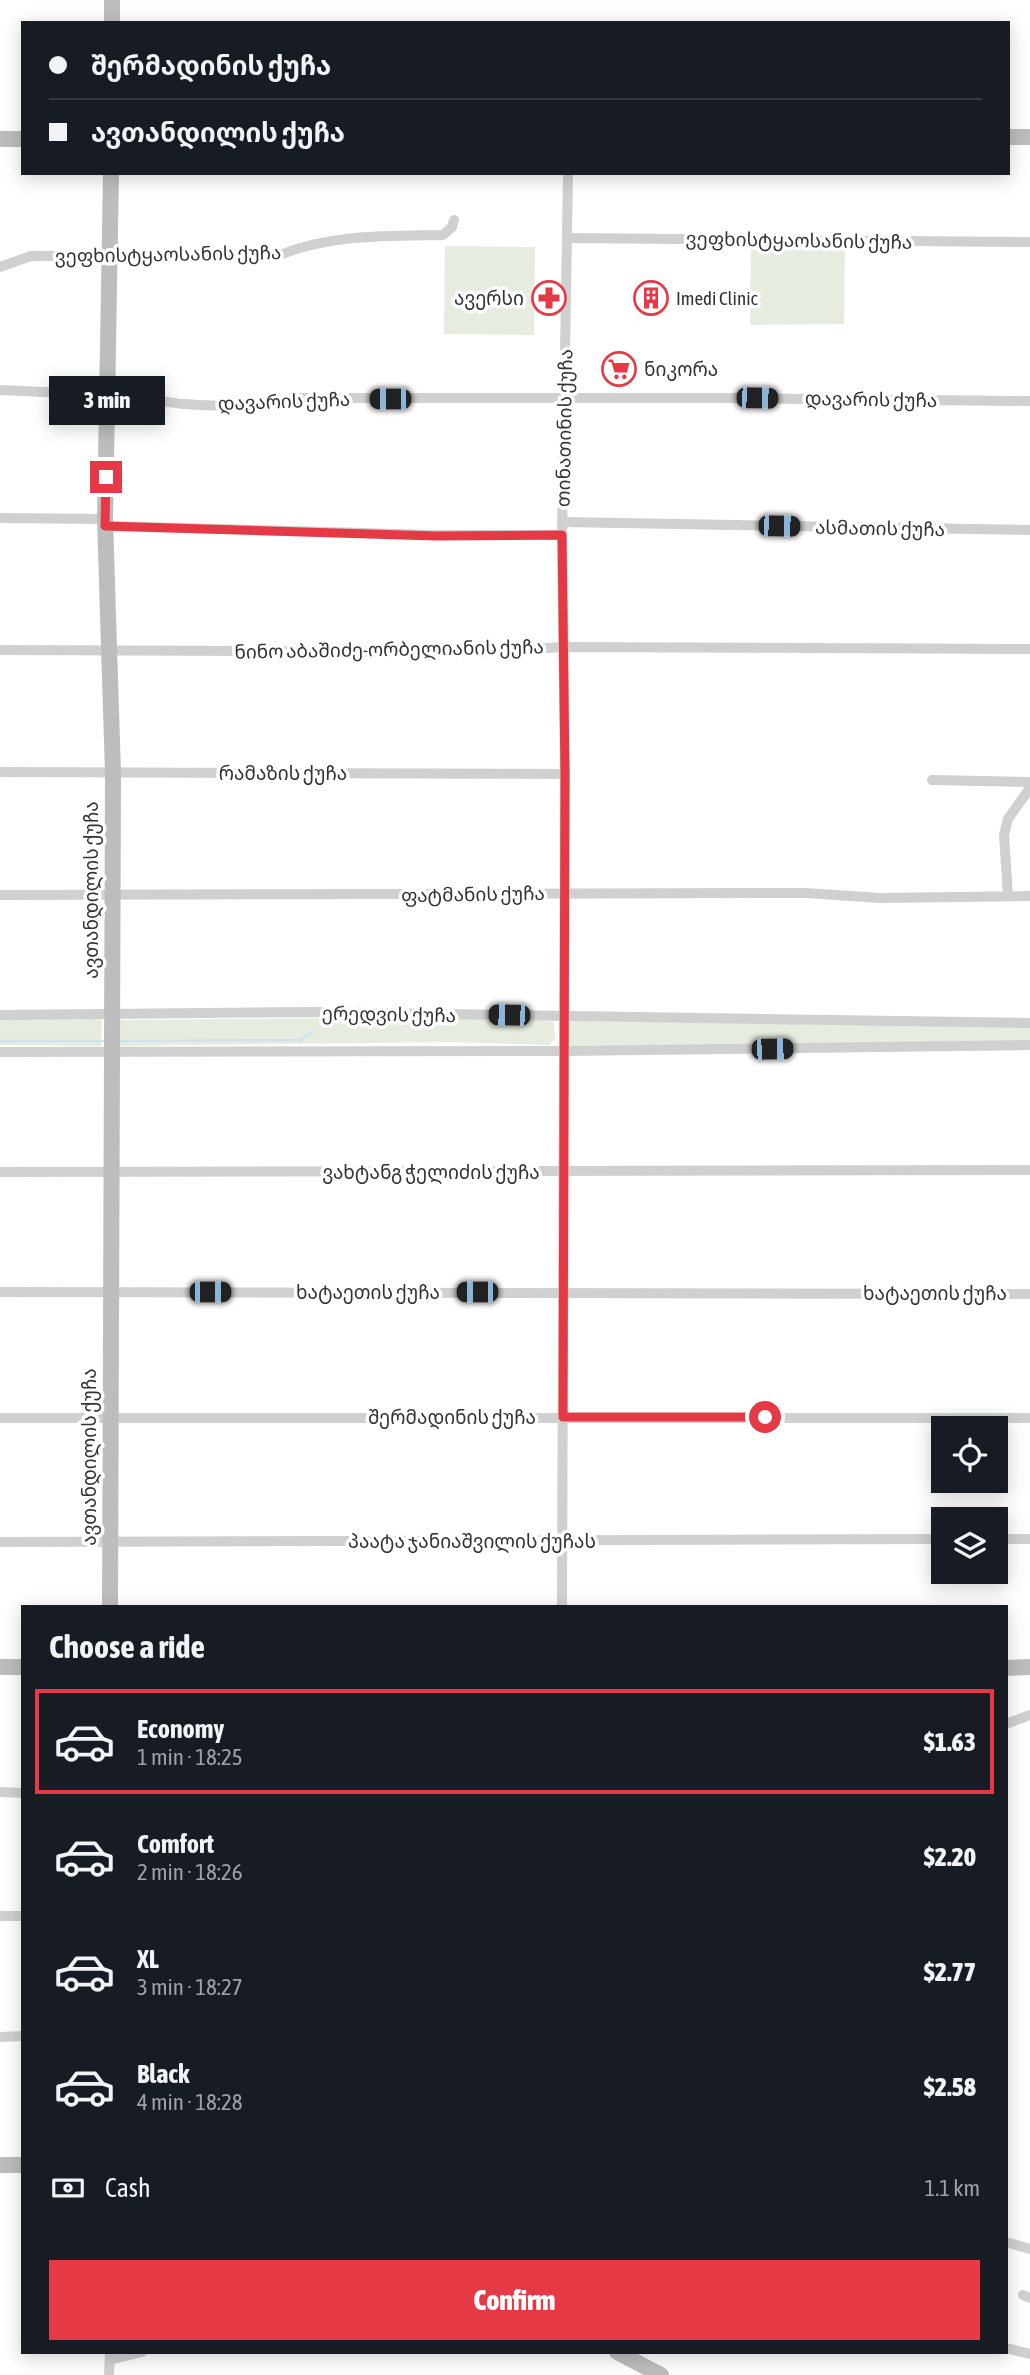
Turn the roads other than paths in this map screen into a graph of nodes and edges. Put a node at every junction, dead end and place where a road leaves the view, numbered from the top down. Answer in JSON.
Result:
{"nodes":[{"id":1,"x":112,"y":0,"type":"edge"},
{"id":2,"x":112,"y":21,"type":"edge"},
{"id":3,"x":1010,"y":137,"type":"edge"},
{"id":4,"x":1030,"y":137,"type":"edge"},
{"id":5,"x":0,"y":139,"type":"edge"},
{"id":6,"x":21,"y":139,"type":"edge"},
{"id":7,"x":111,"y":175,"type":"edge"},
{"id":8,"x":568,"y":175,"type":"edge"},
{"id":9,"x":454,"y":220,"type":"dead end"},
{"id":10,"x":567,"y":238,"type":"junction"},
{"id":11,"x":1030,"y":242,"type":"edge"},
{"id":12,"x":109,"y":257,"type":"junction"},
{"id":13,"x":0,"y":267,"type":"edge"},
{"id":14,"x":0,"y":390,"type":"edge"},
{"id":15,"x":107,"y":395,"type":"junction"},
{"id":16,"x":566,"y":399,"type":"junction"},
{"id":17,"x":1030,"y":401,"type":"edge"},
{"id":18,"x":0,"y":518,"type":"edge"},
{"id":19,"x":562,"y":522,"type":"junction"},
{"id":20,"x":105,"y":523,"type":"junction"},
{"id":21,"x":1030,"y":530,"type":"edge"},
{"id":22,"x":562,"y":535,"type":"junction"},
{"id":23,"x":562,"y":647,"type":"junction"},
{"id":24,"x":1030,"y":649,"type":"edge"},
{"id":25,"x":0,"y":650,"type":"edge"},
{"id":26,"x":109,"y":650,"type":"junction"},
{"id":27,"x":0,"y":772,"type":"edge"},
{"id":28,"x":113,"y":773,"type":"junction"},
{"id":29,"x":565,"y":774,"type":"junction"},
{"id":30,"x":932,"y":780,"type":"dead end"},
{"id":31,"x":1030,"y":782,"type":"edge"},
{"id":32,"x":1030,"y":788,"type":"edge"},
{"id":33,"x":565,"y":893,"type":"junction"},
{"id":34,"x":0,"y":895,"type":"edge"},
{"id":35,"x":112,"y":895,"type":"junction"},
{"id":36,"x":1008,"y":896,"type":"junction"},
{"id":37,"x":1030,"y":896,"type":"edge"},
{"id":38,"x":0,"y":1014,"type":"edge"},
{"id":39,"x":112,"y":1015,"type":"junction"},
{"id":40,"x":565,"y":1016,"type":"junction"},
{"id":41,"x":1030,"y":1023,"type":"edge"},
{"id":42,"x":1030,"y":1045,"type":"edge"},
{"id":43,"x":111,"y":1051,"type":"junction"},
{"id":44,"x":564,"y":1051,"type":"junction"},
{"id":45,"x":0,"y":1052,"type":"edge"},
{"id":46,"x":1030,"y":1170,"type":"edge"},
{"id":47,"x":0,"y":1172,"type":"edge"},
{"id":48,"x":110,"y":1172,"type":"junction"},
{"id":49,"x":564,"y":1172,"type":"junction"},
{"id":50,"x":0,"y":1292,"type":"edge"},
{"id":51,"x":110,"y":1292,"type":"junction"},
{"id":52,"x":564,"y":1292,"type":"junction"},
{"id":53,"x":1030,"y":1294,"type":"edge"},
{"id":54,"x":563,"y":1417,"type":"junction"},
{"id":55,"x":0,"y":1418,"type":"edge"},
{"id":56,"x":110,"y":1418,"type":"junction"},
{"id":57,"x":1030,"y":1418,"type":"edge"},
{"id":58,"x":931,"y":1539,"type":"edge"},
{"id":59,"x":1008,"y":1539,"type":"edge"},
{"id":60,"x":1030,"y":1539,"type":"edge"},
{"id":61,"x":563,"y":1541,"type":"junction"},
{"id":62,"x":0,"y":1542,"type":"edge"},
{"id":63,"x":110,"y":1543,"type":"junction"},
{"id":64,"x":110,"y":1605,"type":"edge"},
{"id":65,"x":562,"y":1605,"type":"edge"},
{"id":66,"x":0,"y":1667,"type":"edge"},
{"id":67,"x":21,"y":1667,"type":"edge"},
{"id":68,"x":1030,"y":1667,"type":"edge"},
{"id":69,"x":1008,"y":1668,"type":"edge"},
{"id":70,"x":1030,"y":1715,"type":"edge"},
{"id":71,"x":1008,"y":1723,"type":"edge"},
{"id":72,"x":0,"y":1792,"type":"edge"},
{"id":73,"x":21,"y":1793,"type":"edge"},
{"id":74,"x":0,"y":1916,"type":"edge"},
{"id":75,"x":21,"y":1916,"type":"edge"},
{"id":76,"x":21,"y":2036,"type":"edge"},
{"id":77,"x":0,"y":2037,"type":"edge"},
{"id":78,"x":0,"y":2165,"type":"edge"},
{"id":79,"x":21,"y":2165,"type":"edge"},
{"id":80,"x":1008,"y":2243,"type":"edge"},
{"id":81,"x":1030,"y":2249,"type":"edge"},
{"id":82,"x":1008,"y":2348,"type":"edge"},
{"id":83,"x":621,"y":2354,"type":"edge"},
{"id":84,"x":1030,"y":2354,"type":"edge"},
{"id":85,"x":110,"y":2356,"type":"edge"},
{"id":86,"x":109,"y":2375,"type":"edge"},
{"id":87,"x":661,"y":2375,"type":"edge"}],
"edges":[{"from":1,"to":2,"type":"street"},
{"from":3,"to":4,"type":"street"},
{"from":5,"to":6,"type":"street"},
{"from":7,"to":12,"type":"street","name":"ავთანდილის ქუჩა"},
{"from":8,"to":10,"type":"street","name":"თინათინის ქუჩა"},
{"from":9,"to":12,"type":"street","name":"ვეფხისტყაოსანის ქუჩა"},
{"from":10,"to":11,"type":"street","name":"ვეფხისტყაოსანის ქუჩა"},
{"from":10,"to":16,"type":"street","name":"თინათინის ქუჩა"},
{"from":12,"to":13,"type":"street","name":"ვეფხისტყაოსანის ქუჩა"},
{"from":12,"to":15,"type":"street","name":"ავთანდილის ქუჩა"},
{"from":14,"to":15,"type":"street","name":"დავარის ქუჩა"},
{"from":15,"to":16,"type":"street","name":"დავარის ქუჩა"},
{"from":15,"to":20,"type":"street","name":"ავთანდილის ქუჩა"},
{"from":16,"to":17,"type":"street","name":"დავარის ქუჩა"},
{"from":16,"to":19,"type":"street","name":"თინათინის ქუჩა"},
{"from":18,"to":20,"type":"street"},
{"from":19,"to":21,"type":"street","name":"ასმათის ქუჩა"},
{"from":19,"to":22,"type":"street","name":"თინათინის ქუჩა"},
{"from":20,"to":22,"type":"street"},
{"from":20,"to":26,"type":"street","name":"ავთანდილის ქუჩა"},
{"from":22,"to":23,"type":"street","name":"თინათინის ქუჩა"},
{"from":23,"to":24,"type":"street","name":"ნინო აბაშიძე-ორბელიანის ქუჩა"},
{"from":23,"to":26,"type":"street","name":"ნინო აბაშიძე-ორბელიანის ქუჩა"},
{"from":23,"to":29,"type":"street","name":"თინათინის ქუჩა"},
{"from":25,"to":26,"type":"street","name":"ნინო აბაშიძე-ორბელიანის ქუჩა"},
{"from":26,"to":28,"type":"street","name":"ავთანდილის ქუჩა"},
{"from":27,"to":28,"type":"street","name":"რამაზის ქუჩა"},
{"from":28,"to":29,"type":"street","name":"რამაზის ქუჩა"},
{"from":28,"to":35,"type":"street","name":"ავთანდილის ქუჩა"},
{"from":29,"to":33,"type":"street","name":"თინათინის ქუჩა"},
{"from":30,"to":31,"type":"street"},
{"from":32,"to":36,"type":"street"},
{"from":33,"to":35,"type":"street","name":"ფატმანის ქუჩა"},
{"from":33,"to":36,"type":"street","name":"ფატმანის ქუჩა"},
{"from":33,"to":40,"type":"street","name":"თინათინის ქუჩა"},
{"from":34,"to":35,"type":"street","name":"ფატმანის ქუჩა"},
{"from":35,"to":39,"type":"street","name":"ავთანდილის ქუჩა"},
{"from":36,"to":37,"type":"street","name":"ფატმანის ქუჩა"},
{"from":38,"to":39,"type":"street","name":"ერედვის ქუჩა"},
{"from":39,"to":40,"type":"street","name":"ერედვის ქუჩა"},
{"from":39,"to":43,"type":"street","name":"ავთანდილის ქუჩა"},
{"from":40,"to":41,"type":"street","name":"ერედვის ქუჩა"},
{"from":40,"to":44,"type":"street","name":"თინათინის ქუჩა"},
{"from":42,"to":44,"type":"street","name":"ერედვის ქუჩა"},
{"from":43,"to":44,"type":"street","name":"ერედვის ქუჩა"},
{"from":43,"to":45,"type":"street","name":"ერედვის ქუჩა"},
{"from":43,"to":48,"type":"street","name":"ავთანდილის ქუჩა"},
{"from":44,"to":49,"type":"street","name":"თინათინის ქუჩა"},
{"from":46,"to":49,"type":"street","name":"ვახტანგ ჭელიძის ქუჩა"},
{"from":47,"to":48,"type":"street","name":"ვახტანგ ჭელიძის ქუჩა"},
{"from":48,"to":49,"type":"street","name":"ვახტანგ ჭელიძის ქუჩა"},
{"from":48,"to":51,"type":"street","name":"ავთანდილის ქუჩა"},
{"from":49,"to":52,"type":"street","name":"თინათინის ქუჩა"},
{"from":50,"to":51,"type":"street","name":"ხატაეთის ქუჩა"},
{"from":51,"to":52,"type":"street","name":"ხატაეთის ქუჩა"},
{"from":51,"to":56,"type":"street","name":"ავთანდილის ქუჩა"},
{"from":52,"to":53,"type":"street","name":"ხატაეთის ქუჩა"},
{"from":52,"to":54,"type":"street","name":"თინათინის ქუჩა"},
{"from":54,"to":56,"type":"street","name":"შერმადინის ქუჩა"},
{"from":54,"to":57,"type":"street","name":"შერმადინის ქუჩა"},
{"from":54,"to":61,"type":"street","name":"თინათინის ქუჩა"},
{"from":55,"to":56,"type":"street","name":"შერმადინის ქუჩა"},
{"from":56,"to":63,"type":"street","name":"ავთანდილის ქუჩა"},
{"from":58,"to":61,"type":"street","name":"პაატა ჯანიაშვილის ქუჩას"},
{"from":59,"to":60,"type":"street"},
{"from":61,"to":63,"type":"street","name":"პაატა ჯანიაშვილის ქუჩას"},
{"from":61,"to":65,"type":"street","name":"თინათინის ქუჩა"},
{"from":62,"to":63,"type":"street","name":"პაატა ჯანიაშვილის ქუჩას"},
{"from":63,"to":64,"type":"street","name":"ავთანდილის ქუჩა"},
{"from":66,"to":67,"type":"street"},
{"from":68,"to":69,"type":"street"},
{"from":70,"to":71,"type":"street"},
{"from":72,"to":73,"type":"street"},
{"from":74,"to":75,"type":"street"},
{"from":76,"to":77,"type":"street"},
{"from":78,"to":79,"type":"street"},
{"from":80,"to":81,"type":"street"},
{"from":82,"to":84,"type":"street"},
{"from":83,"to":87,"type":"street"},
{"from":85,"to":86,"type":"street"}]}
